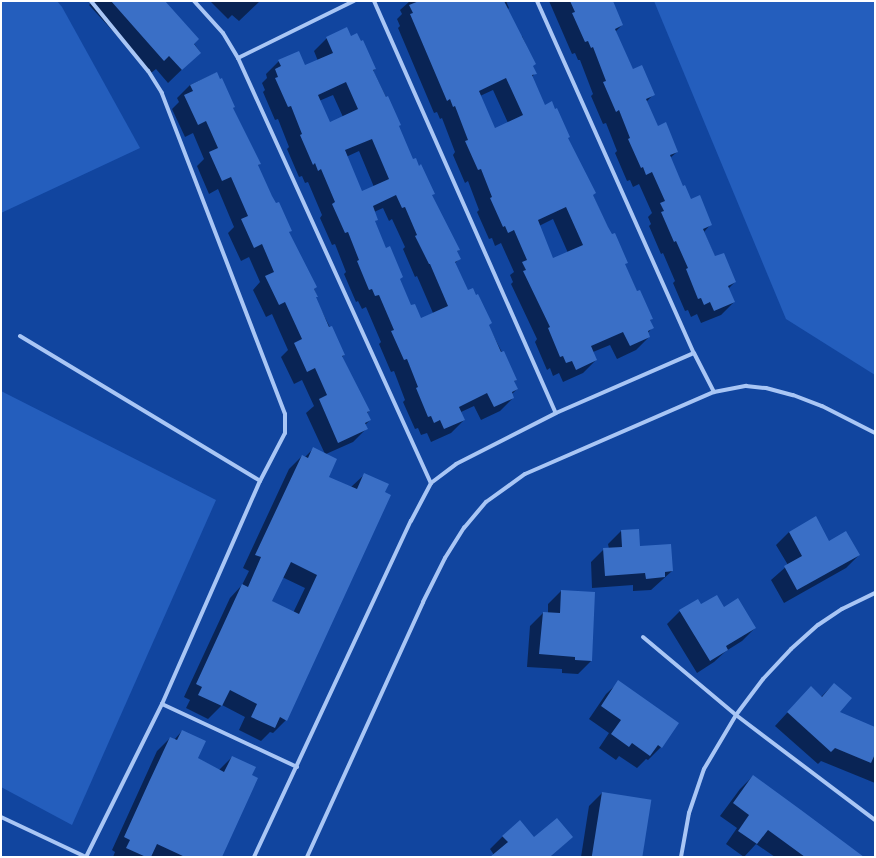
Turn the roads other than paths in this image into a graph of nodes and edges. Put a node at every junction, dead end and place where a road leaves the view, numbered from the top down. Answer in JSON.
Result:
{"nodes":[{"id":1,"x":91,"y":1,"type":"edge"},
{"id":2,"x":194,"y":1,"type":"edge"},
{"id":3,"x":354,"y":1,"type":"edge"},
{"id":4,"x":374,"y":1,"type":"edge"},
{"id":5,"x":537,"y":1,"type":"edge"},
{"id":6,"x":238,"y":58,"type":"junction"},
{"id":7,"x":20,"y":336,"type":"dead end"},
{"id":8,"x":694,"y":353,"type":"junction"},
{"id":9,"x":714,"y":392,"type":"junction"},
{"id":10,"x":556,"y":413,"type":"junction"},
{"id":11,"x":875,"y":433,"type":"edge"},
{"id":12,"x":260,"y":481,"type":"junction"},
{"id":13,"x":431,"y":483,"type":"junction"},
{"id":14,"x":875,"y":593,"type":"edge"},
{"id":15,"x":643,"y":636,"type":"dead end"},
{"id":16,"x":162,"y":704,"type":"junction"},
{"id":17,"x":736,"y":716,"type":"junction"},
{"id":18,"x":297,"y":767,"type":"junction"},
{"id":19,"x":1,"y":817,"type":"edge"},
{"id":20,"x":875,"y":820,"type":"edge"},
{"id":21,"x":254,"y":857,"type":"edge"},
{"id":22,"x":307,"y":857,"type":"edge"},
{"id":23,"x":681,"y":857,"type":"edge"}],
"edges":[{"from":1,"to":12,"type":"street"},
{"from":2,"to":6,"type":"street"},
{"from":3,"to":6,"type":"street"},
{"from":4,"to":10,"type":"street"},
{"from":5,"to":8,"type":"street"},
{"from":6,"to":13,"type":"street"},
{"from":7,"to":12,"type":"street"},
{"from":8,"to":9,"type":"street"},
{"from":8,"to":10,"type":"street"},
{"from":9,"to":11,"type":"street"},
{"from":9,"to":22,"type":"street"},
{"from":10,"to":13,"type":"street"},
{"from":12,"to":16,"type":"street"},
{"from":13,"to":18,"type":"street"},
{"from":14,"to":17,"type":"street"},
{"from":15,"to":17,"type":"street"},
{"from":16,"to":18,"type":"street"},
{"from":16,"to":19,"type":"street"},
{"from":17,"to":20,"type":"street"},
{"from":17,"to":23,"type":"street"},
{"from":18,"to":21,"type":"street"}]}
